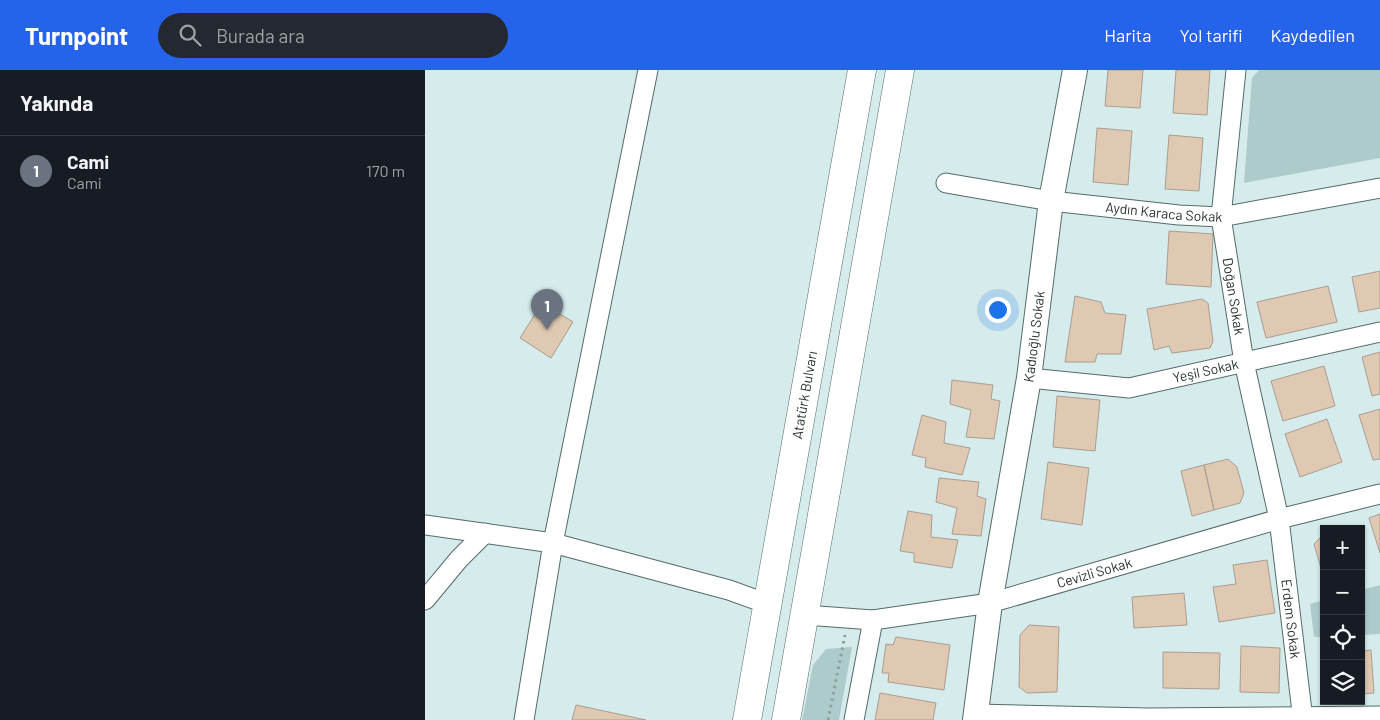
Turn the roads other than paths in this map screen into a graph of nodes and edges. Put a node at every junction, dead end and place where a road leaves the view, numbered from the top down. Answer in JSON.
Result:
{"nodes":[{"id":1,"x":648,"y":70,"type":"edge"},
{"id":2,"x":862,"y":70,"type":"edge"},
{"id":3,"x":900,"y":70,"type":"edge"},
{"id":4,"x":1075,"y":70,"type":"edge"},
{"id":5,"x":1235,"y":70,"type":"edge"},
{"id":6,"x":946,"y":183,"type":"dead end"},
{"id":7,"x":1380,"y":188,"type":"edge"},
{"id":8,"x":1051,"y":201,"type":"junction"},
{"id":9,"x":1221,"y":217,"type":"junction"},
{"id":10,"x":1380,"y":332,"type":"edge"},
{"id":11,"x":1243,"y":362,"type":"junction"},
{"id":12,"x":1029,"y":378,"type":"junction"},
{"id":13,"x":1380,"y":494,"type":"edge"},
{"id":14,"x":1279,"y":519,"type":"junction"},
{"id":15,"x":425,"y":525,"type":"edge"},
{"id":16,"x":485,"y":533,"type":"junction"},
{"id":17,"x":553,"y":543,"type":"junction"},
{"id":18,"x":425,"y":600,"type":"edge"},
{"id":19,"x":990,"y":603,"type":"junction"},
{"id":20,"x":767,"y":604,"type":"junction"},
{"id":21,"x":805,"y":614,"type":"junction"},
{"id":22,"x":873,"y":620,"type":"junction"},
{"id":23,"x":1380,"y":716,"type":"edge"},
{"id":24,"x":976,"y":717,"type":"edge"},
{"id":25,"x":1148,"y":719,"type":"edge"},
{"id":26,"x":1303,"y":719,"type":"edge"},
{"id":27,"x":525,"y":720,"type":"edge"},
{"id":28,"x":747,"y":720,"type":"edge"},
{"id":29,"x":786,"y":720,"type":"edge"},
{"id":30,"x":854,"y":720,"type":"edge"}],
"edges":[{"from":1,"to":17,"type":"street"},
{"from":2,"to":20,"type":"main road","name":"Atatürk Bulvarı"},
{"from":3,"to":21,"type":"main road"},
{"from":4,"to":8,"type":"street","name":"Kadıoğlu Sokak"},
{"from":5,"to":9,"type":"street","name":"Doğan Sokak"},
{"from":6,"to":8,"type":"street","name":"Aydın Karaca Sokak"},
{"from":7,"to":9,"type":"street","name":"Aydın Karaca Sokak"},
{"from":8,"to":9,"type":"street","name":"Aydın Karaca Sokak"},
{"from":8,"to":12,"type":"street","name":"Kadıoğlu Sokak"},
{"from":9,"to":11,"type":"street","name":"Doğan Sokak"},
{"from":10,"to":11,"type":"street","name":"Yeşil Sokak"},
{"from":11,"to":12,"type":"street","name":"Yeşil Sokak"},
{"from":11,"to":14,"type":"street","name":"Doğan Sokak"},
{"from":12,"to":19,"type":"street","name":"Kadıoğlu Sokak"},
{"from":13,"to":14,"type":"street","name":"Cevizli Sokak"},
{"from":14,"to":19,"type":"street","name":"Cevizli Sokak"},
{"from":14,"to":26,"type":"street","name":"Erdem Sokak"},
{"from":15,"to":16,"type":"street"},
{"from":16,"to":17,"type":"street"},
{"from":16,"to":18,"type":"street"},
{"from":17,"to":20,"type":"street"},
{"from":17,"to":27,"type":"street"},
{"from":19,"to":22,"type":"street","name":"Cevizli Sokak"},
{"from":19,"to":24,"type":"street","name":"Kadıoğlu Sokak"},
{"from":20,"to":21,"type":"main road"},
{"from":20,"to":28,"type":"main road","name":"Atatürk Bulvarı"},
{"from":21,"to":22,"type":"street","name":"Cevizli Sokak"},
{"from":21,"to":29,"type":"main road"},
{"from":22,"to":30,"type":"street"},
{"from":23,"to":26,"type":"street"},
{"from":24,"to":25,"type":"street"},
{"from":25,"to":26,"type":"street"}]}
